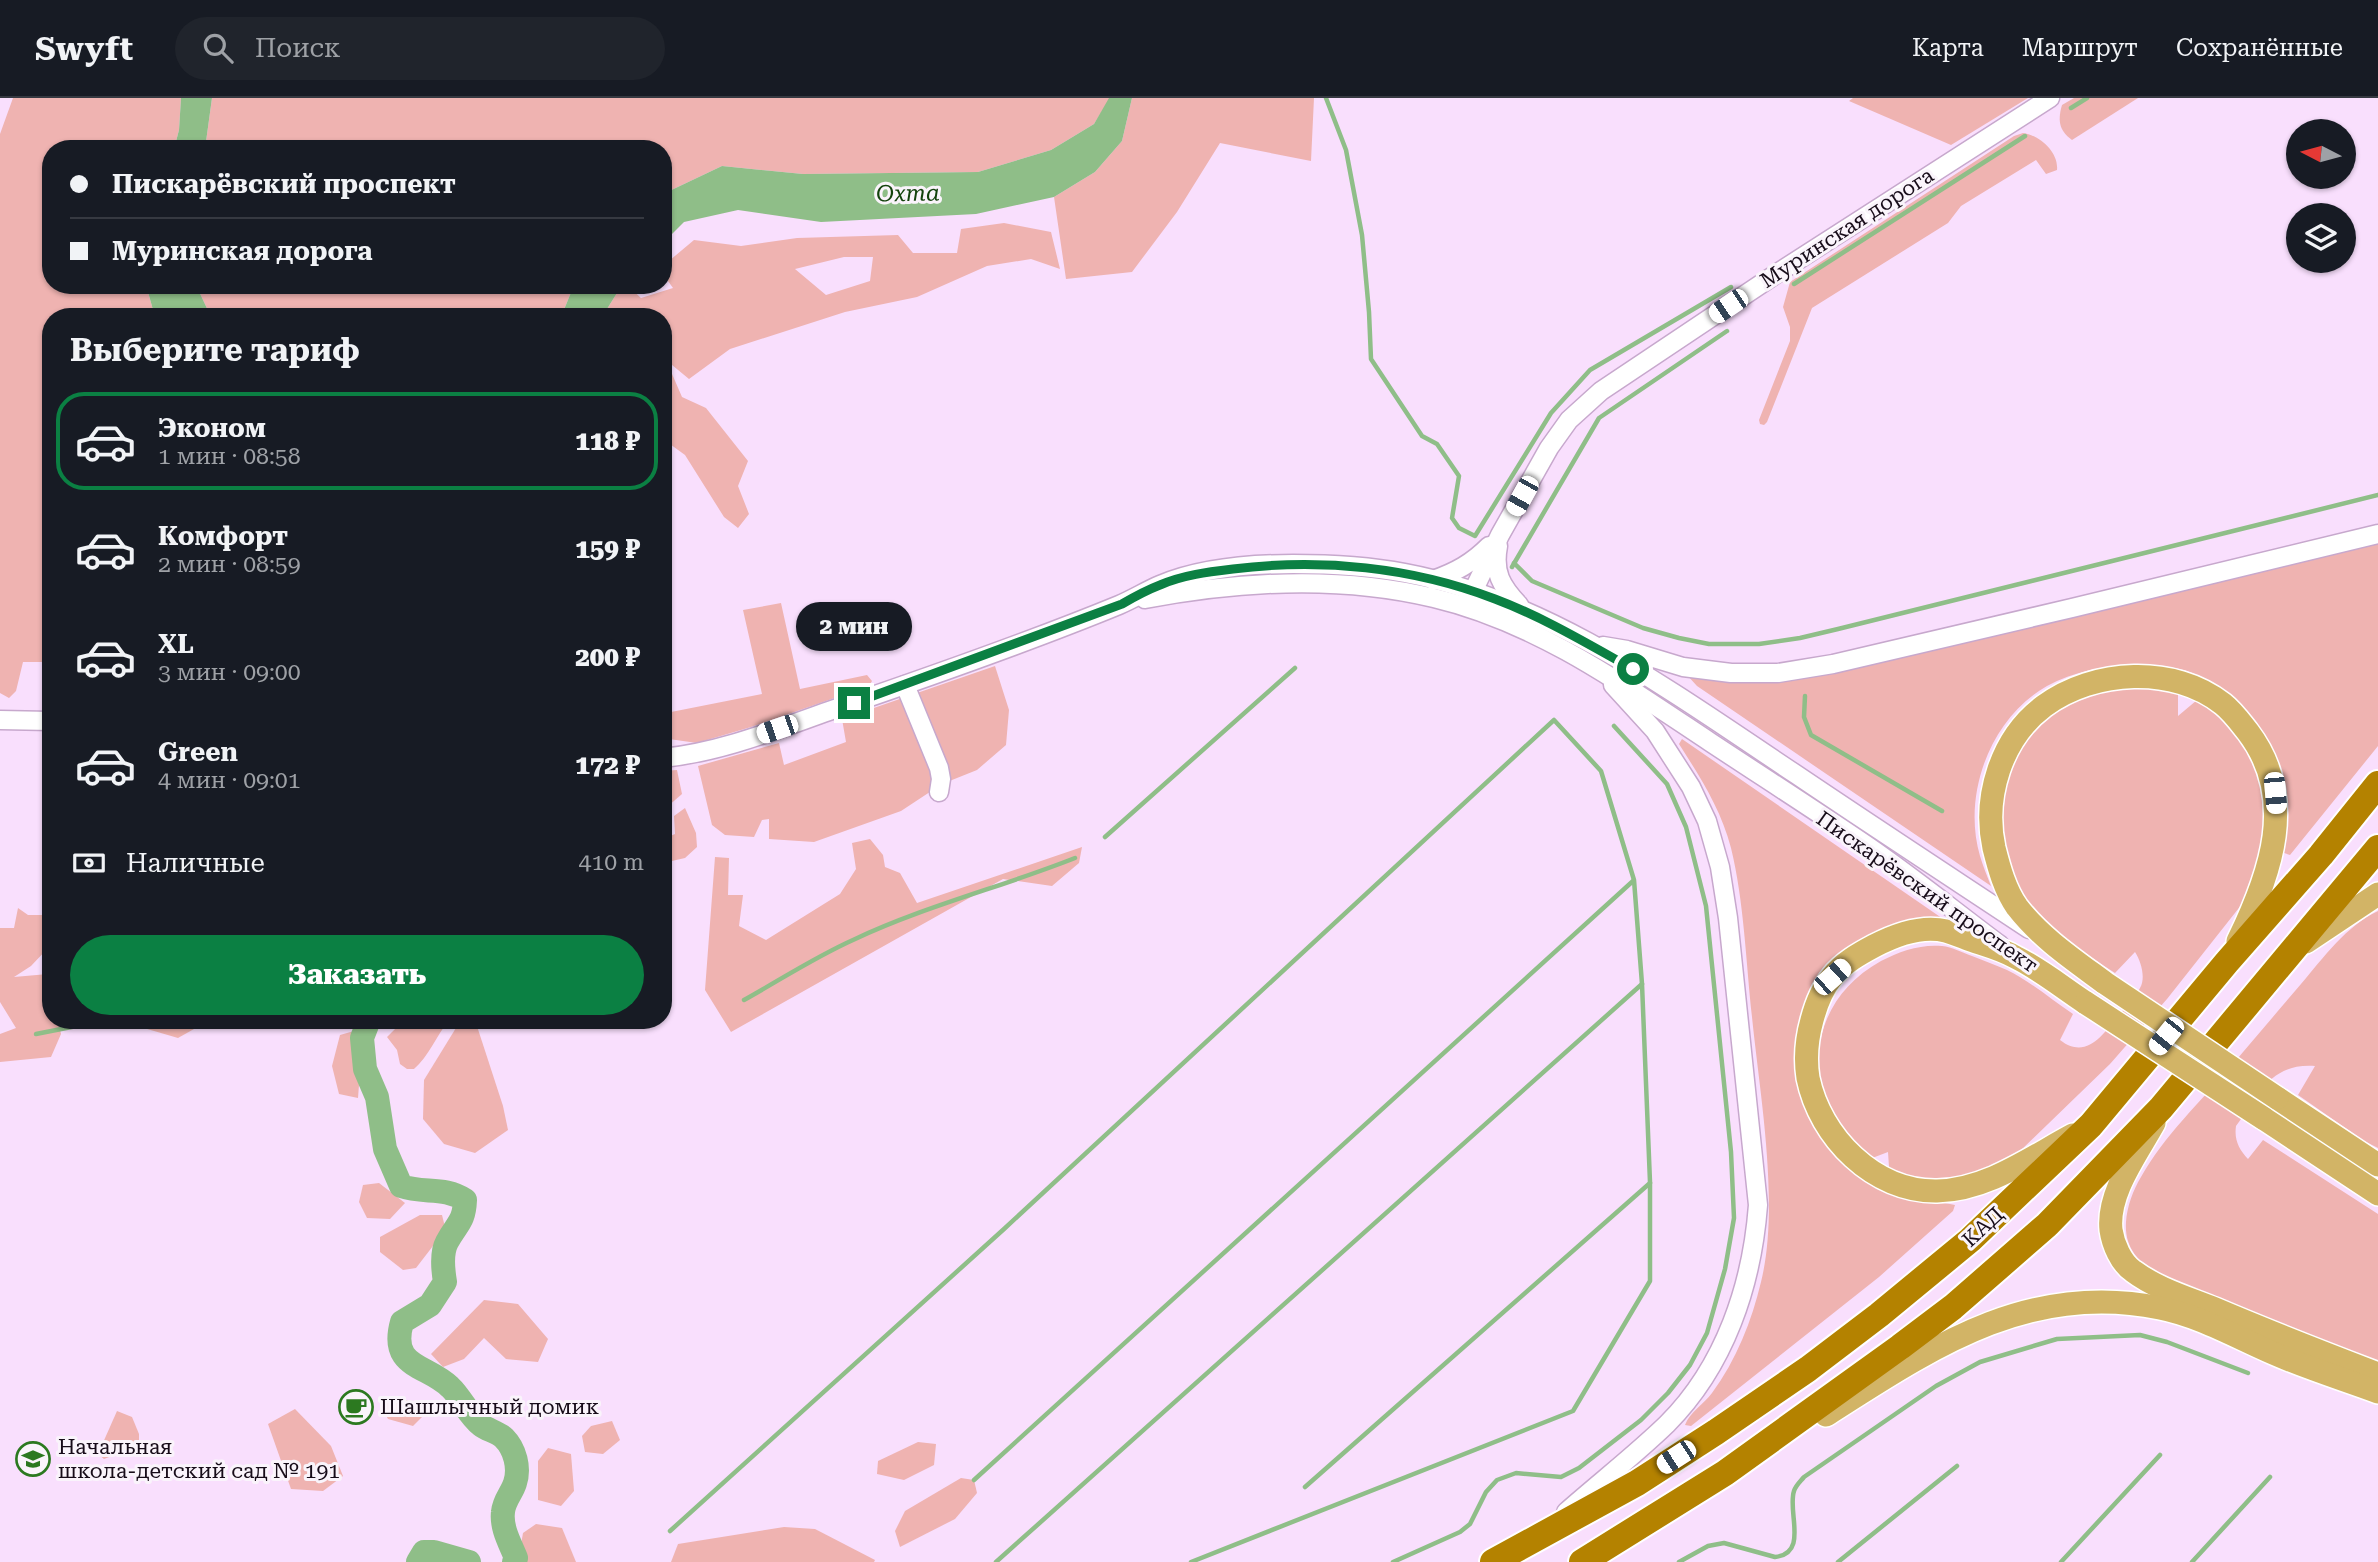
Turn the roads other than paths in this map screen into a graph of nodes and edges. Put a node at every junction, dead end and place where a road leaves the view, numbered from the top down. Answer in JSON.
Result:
{"nodes":[{"id":1,"x":2050,"y":98,"type":"edge"},
{"id":2,"x":2378,"y":534,"type":"edge"},
{"id":3,"x":1500,"y":535,"type":"junction"},
{"id":4,"x":1433,"y":580,"type":"junction"},
{"id":5,"x":1473,"y":591,"type":"junction"},
{"id":6,"x":1122,"y":604,"type":"junction"},
{"id":7,"x":1466,"y":608,"type":"junction"},
{"id":8,"x":1526,"y":612,"type":"junction"},
{"id":9,"x":1587,"y":643,"type":"junction"},
{"id":10,"x":1602,"y":671,"type":"junction"},
{"id":11,"x":905,"y":685,"type":"junction"},
{"id":12,"x":0,"y":720,"type":"edge"},
{"id":13,"x":42,"y":721,"type":"edge"},
{"id":14,"x":672,"y":756,"type":"edge"},
{"id":15,"x":2378,"y":784,"type":"edge"},
{"id":16,"x":939,"y":792,"type":"dead end"},
{"id":17,"x":2378,"y":848,"type":"edge"},
{"id":18,"x":2378,"y":894,"type":"edge"},
{"id":19,"x":2055,"y":946,"type":"junction"},
{"id":20,"x":2297,"y":947,"type":"junction"},
{"id":21,"x":2014,"y":956,"type":"junction"},
{"id":22,"x":2227,"y":962,"type":"junction"},
{"id":23,"x":2161,"y":1108,"type":"junction"},
{"id":24,"x":2091,"y":1125,"type":"junction"},
{"id":25,"x":2378,"y":1163,"type":"edge"},
{"id":26,"x":2378,"y":1194,"type":"edge"},
{"id":27,"x":2378,"y":1374,"type":"edge"},
{"id":28,"x":2378,"y":1392,"type":"edge"},
{"id":29,"x":1725,"y":1473,"type":"junction"},
{"id":30,"x":1536,"y":1539,"type":"junction"},
{"id":31,"x":1493,"y":1562,"type":"edge"},
{"id":32,"x":1582,"y":1562,"type":"edge"}],
"edges":[{"from":1,"to":3,"type":"street","name":"Муринская дорога"},
{"from":2,"to":9,"type":"street"},
{"from":3,"to":4,"type":"street"},
{"from":3,"to":5,"type":"street","name":"Муринская дорога"},
{"from":3,"to":8,"type":"street"},
{"from":4,"to":5,"type":"street"},
{"from":4,"to":6,"type":"street"},
{"from":5,"to":7,"type":"street","name":"Муринская дорога"},
{"from":5,"to":8,"type":"street","name":"Пискарёвский проспект"},
{"from":6,"to":7,"type":"street"},
{"from":6,"to":11,"type":"street"},
{"from":7,"to":10,"type":"street","name":"Пискарёвский проспект"},
{"from":8,"to":9,"type":"street","name":"Пискарёвский проспект"},
{"from":9,"to":19,"type":"street","name":"Пискарёвский проспект"},
{"from":10,"to":21,"type":"street","name":"Пискарёвский проспект"},
{"from":10,"to":30,"type":"street"},
{"from":11,"to":14,"type":"street"},
{"from":11,"to":16,"type":"street"},
{"from":12,"to":13,"type":"street"},
{"from":15,"to":22,"type":"highway","name":"КАД"},
{"from":17,"to":20,"type":"highway","name":"КАД"},
{"from":18,"to":20,"type":"main road"},
{"from":19,"to":22,"type":"main road"},
{"from":19,"to":25,"type":"main road","name":"Пискарёвский проспект","bridge":true},
{"from":20,"to":23,"type":"highway","name":"КАД"},
{"from":21,"to":24,"type":"main road"},
{"from":21,"to":26,"type":"main road","name":"Пискарёвский проспект","bridge":true},
{"from":22,"to":24,"type":"highway","name":"КАД"},
{"from":23,"to":27,"type":"main road"},
{"from":23,"to":29,"type":"highway","name":"КАД"},
{"from":24,"to":30,"type":"highway","name":"КАД"},
{"from":28,"to":29,"type":"main road"},
{"from":29,"to":32,"type":"highway","name":"КАД"},
{"from":30,"to":31,"type":"highway","name":"КАД"}]}
